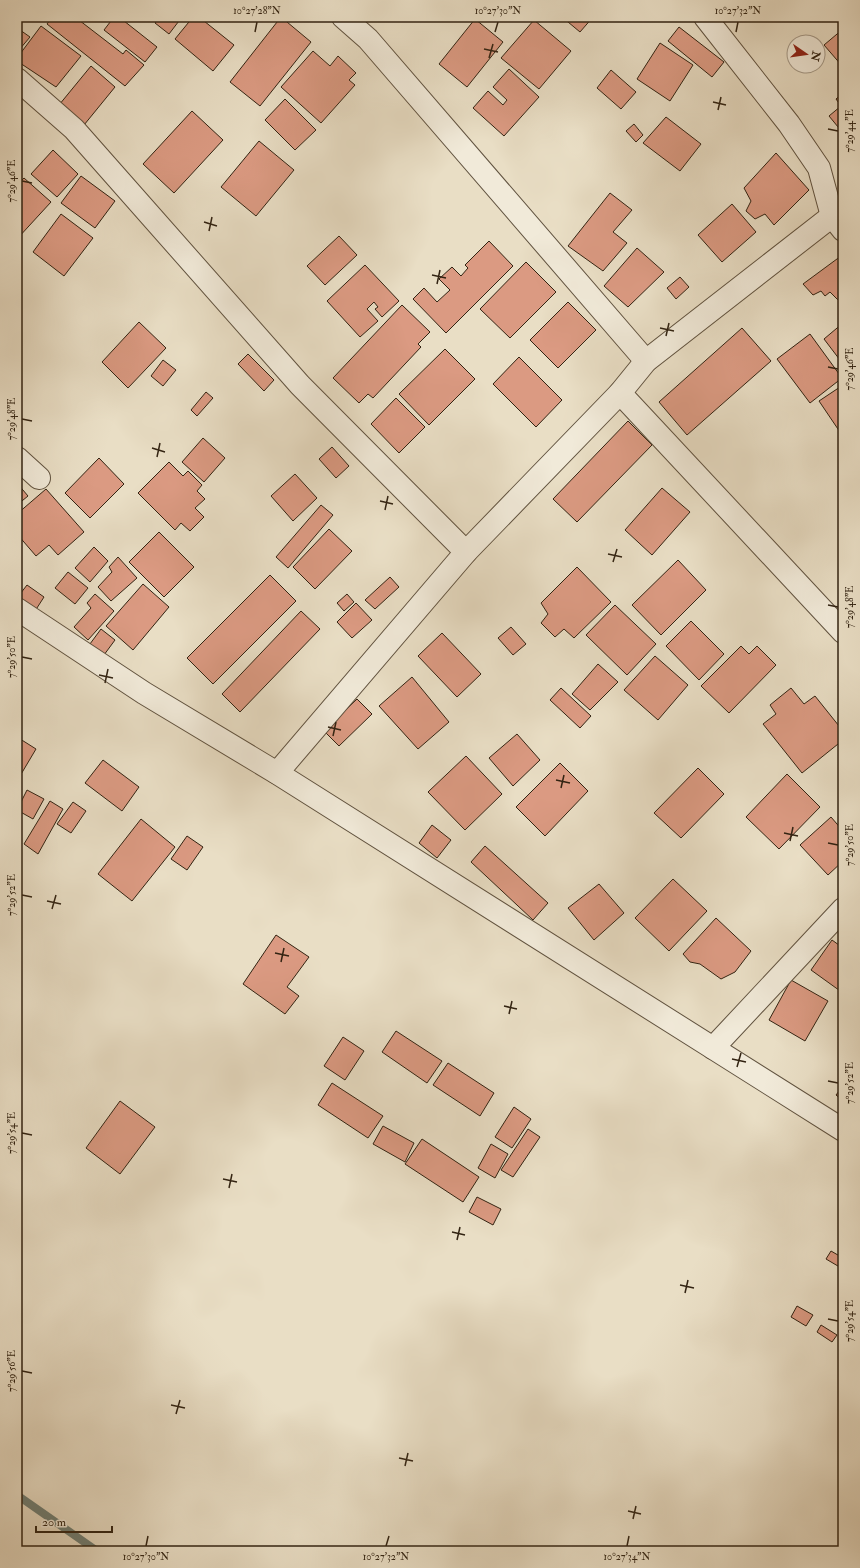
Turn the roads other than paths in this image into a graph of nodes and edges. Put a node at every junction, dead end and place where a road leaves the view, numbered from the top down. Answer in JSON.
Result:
{"nodes":[{"id":1,"x":344,"y":17,"type":"edge"},
{"id":2,"x":705,"y":17,"type":"edge"},
{"id":3,"x":17,"y":79,"type":"edge"},
{"id":4,"x":839,"y":218,"type":"edge"},
{"id":5,"x":646,"y":362,"type":"junction"},
{"id":6,"x":620,"y":393,"type":"junction"},
{"id":7,"x":17,"y":458,"type":"edge"},
{"id":8,"x":39,"y":478,"type":"dead end"},
{"id":9,"x":466,"y":552,"type":"junction"},
{"id":10,"x":17,"y":609,"type":"edge"},
{"id":11,"x":843,"y":632,"type":"edge"},
{"id":12,"x":277,"y":773,"type":"junction"},
{"id":13,"x":843,"y":908,"type":"edge"},
{"id":14,"x":713,"y":1048,"type":"junction"},
{"id":15,"x":843,"y":1130,"type":"edge"}],
"edges":[{"from":1,"to":5,"type":"street"},
{"from":2,"to":4,"type":"street"},
{"from":3,"to":9,"type":"street"},
{"from":4,"to":5,"type":"street"},
{"from":5,"to":6,"type":"street"},
{"from":6,"to":9,"type":"street"},
{"from":6,"to":11,"type":"street"},
{"from":7,"to":8,"type":"street"},
{"from":9,"to":12,"type":"street"},
{"from":10,"to":12,"type":"street"},
{"from":12,"to":14,"type":"street"},
{"from":13,"to":14,"type":"street"},
{"from":14,"to":15,"type":"street"}]}
